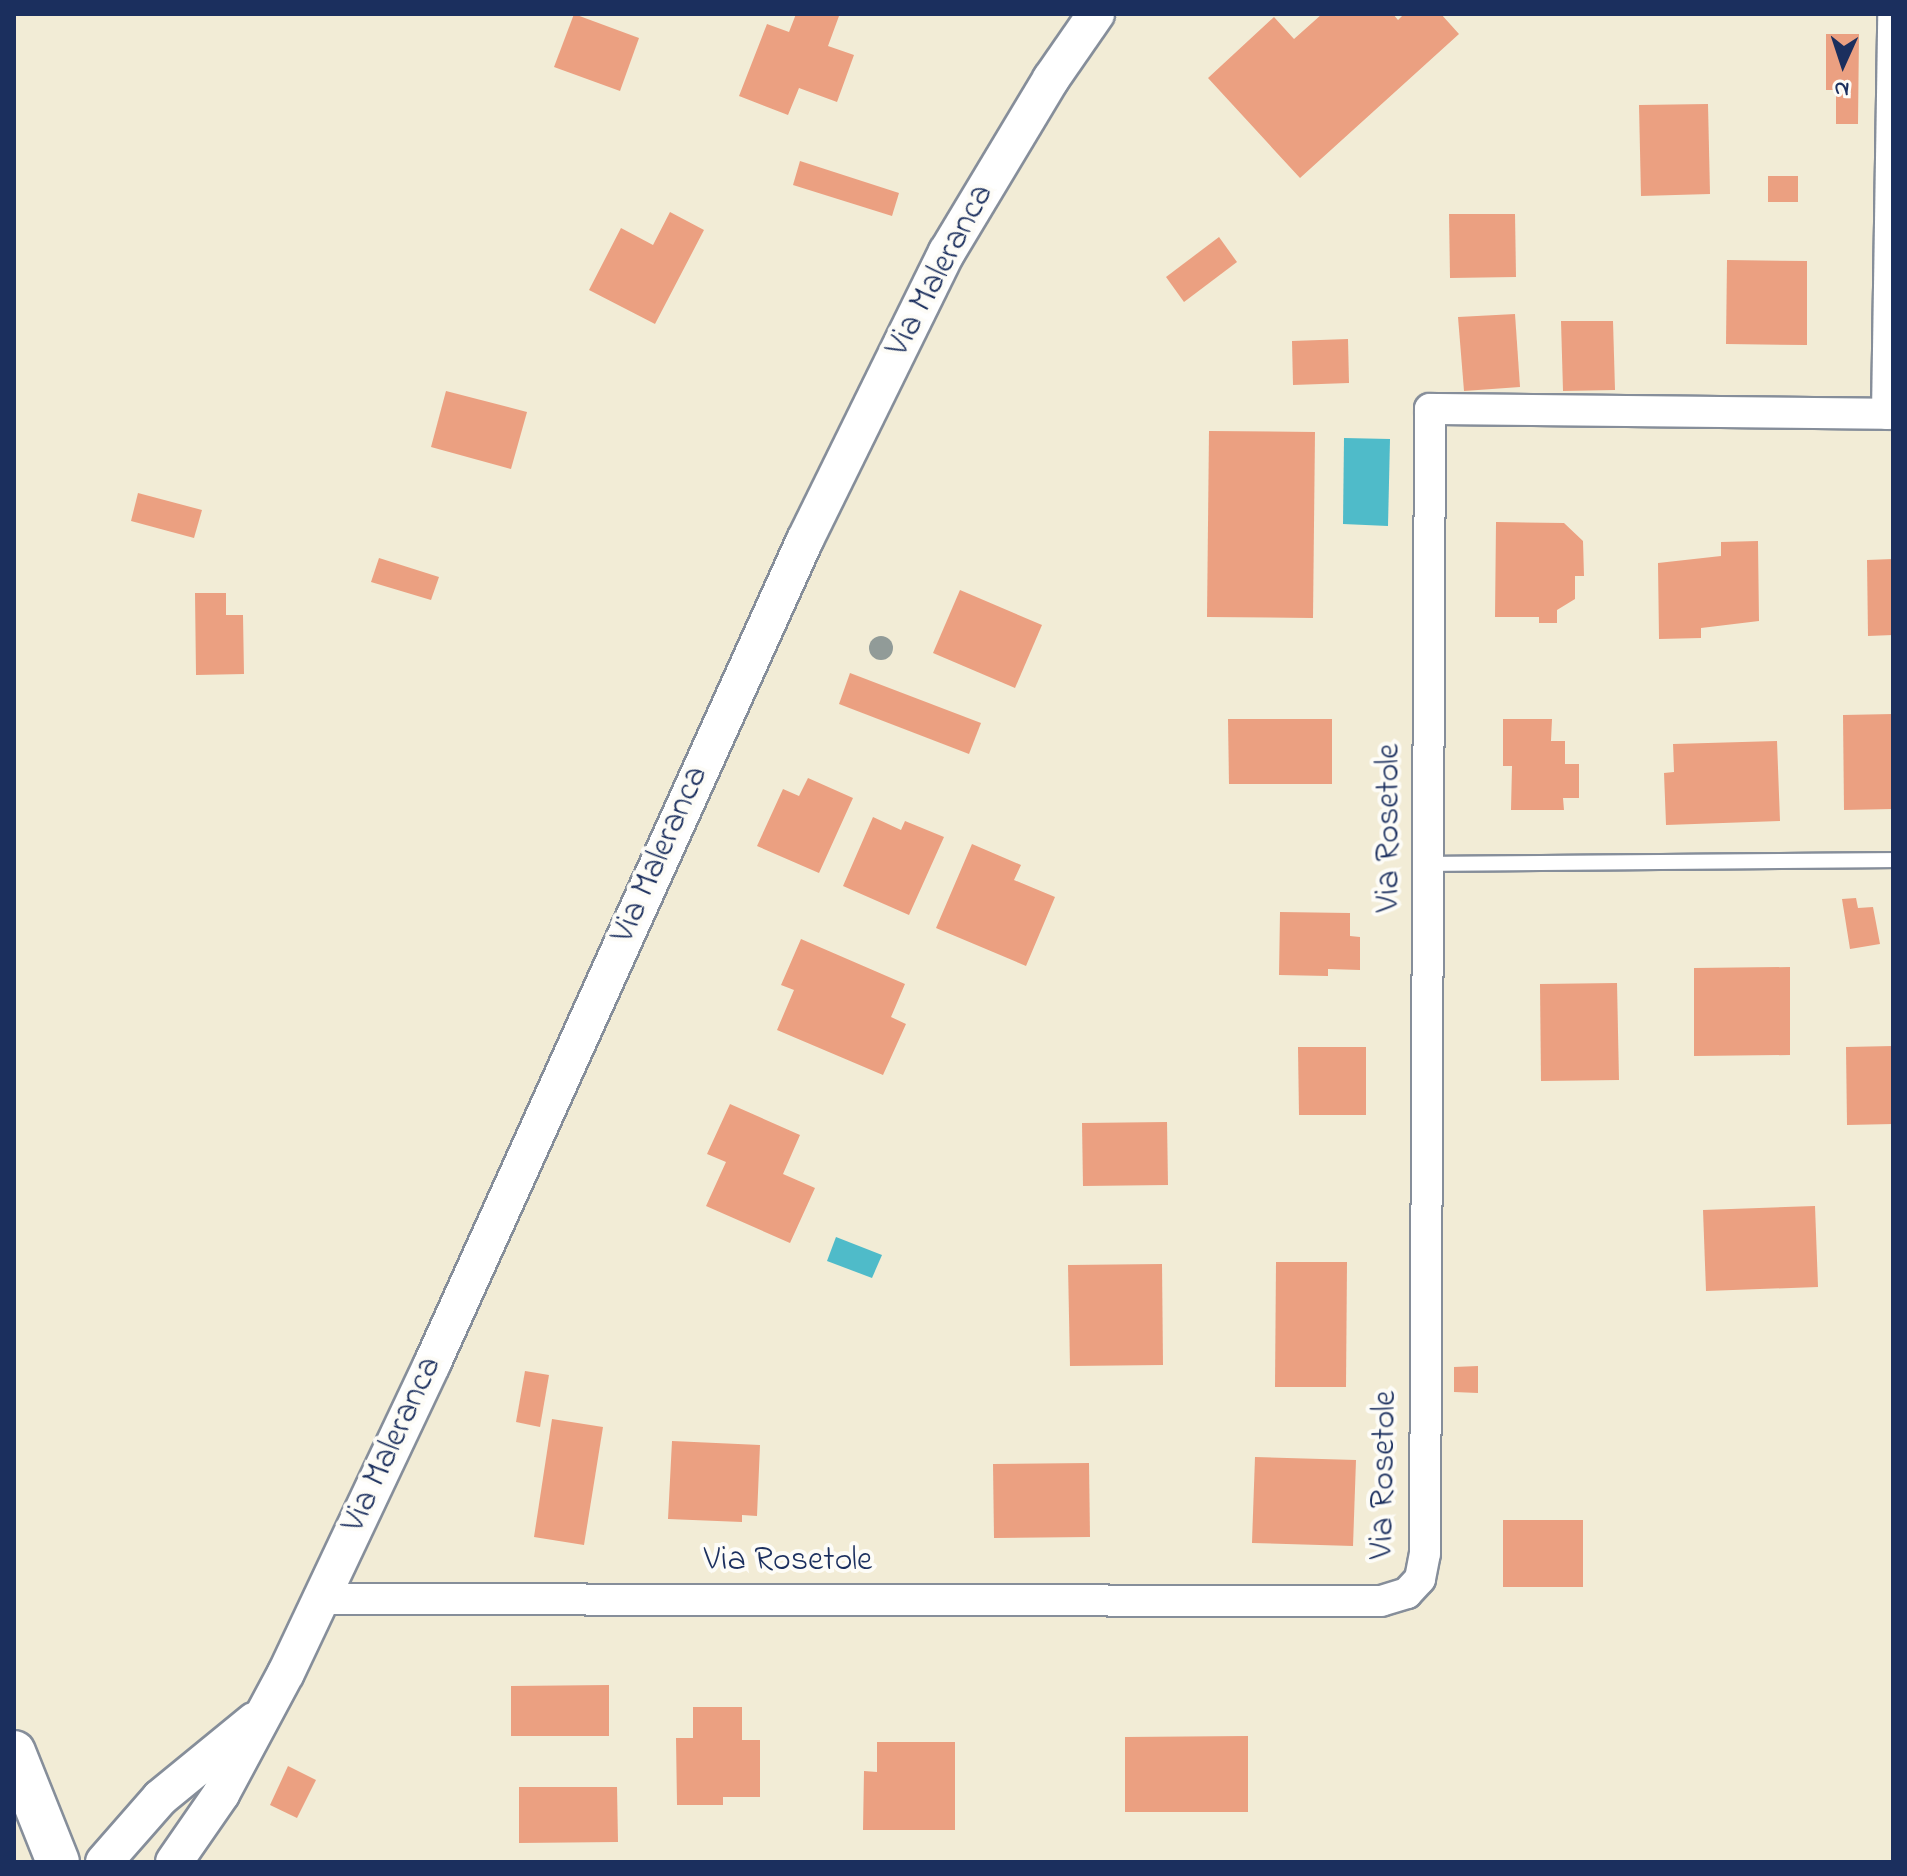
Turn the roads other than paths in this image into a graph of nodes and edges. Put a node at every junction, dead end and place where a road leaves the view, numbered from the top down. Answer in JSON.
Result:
{"nodes":[{"id":1,"x":1096,"y":14,"type":"edge"},
{"id":2,"x":1893,"y":14,"type":"edge"},
{"id":3,"x":1890,"y":414,"type":"edge"},
{"id":4,"x":1893,"y":860,"type":"edge"},
{"id":5,"x":1428,"y":864,"type":"junction"},
{"id":6,"x":321,"y":1599,"type":"junction"},
{"id":7,"x":262,"y":1716,"type":"junction"},
{"id":8,"x":14,"y":1752,"type":"edge"},
{"id":9,"x":58,"y":1862,"type":"edge"},
{"id":10,"x":104,"y":1862,"type":"edge"},
{"id":11,"x":174,"y":1862,"type":"edge"}],
"edges":[{"from":1,"to":6,"type":"street","name":"Via Maleranca"},
{"from":2,"to":3,"type":"street"},
{"from":3,"to":5,"type":"street","name":"Via Rosetole"},
{"from":4,"to":5,"type":"lane"},
{"from":5,"to":6,"type":"street","name":"Via Rosetole"},
{"from":6,"to":7,"type":"street","name":"Via Maleranca"},
{"from":7,"to":10,"type":"street"},
{"from":7,"to":11,"type":"street","name":"Via Maleranca"},
{"from":8,"to":9,"type":"main road"}]}
